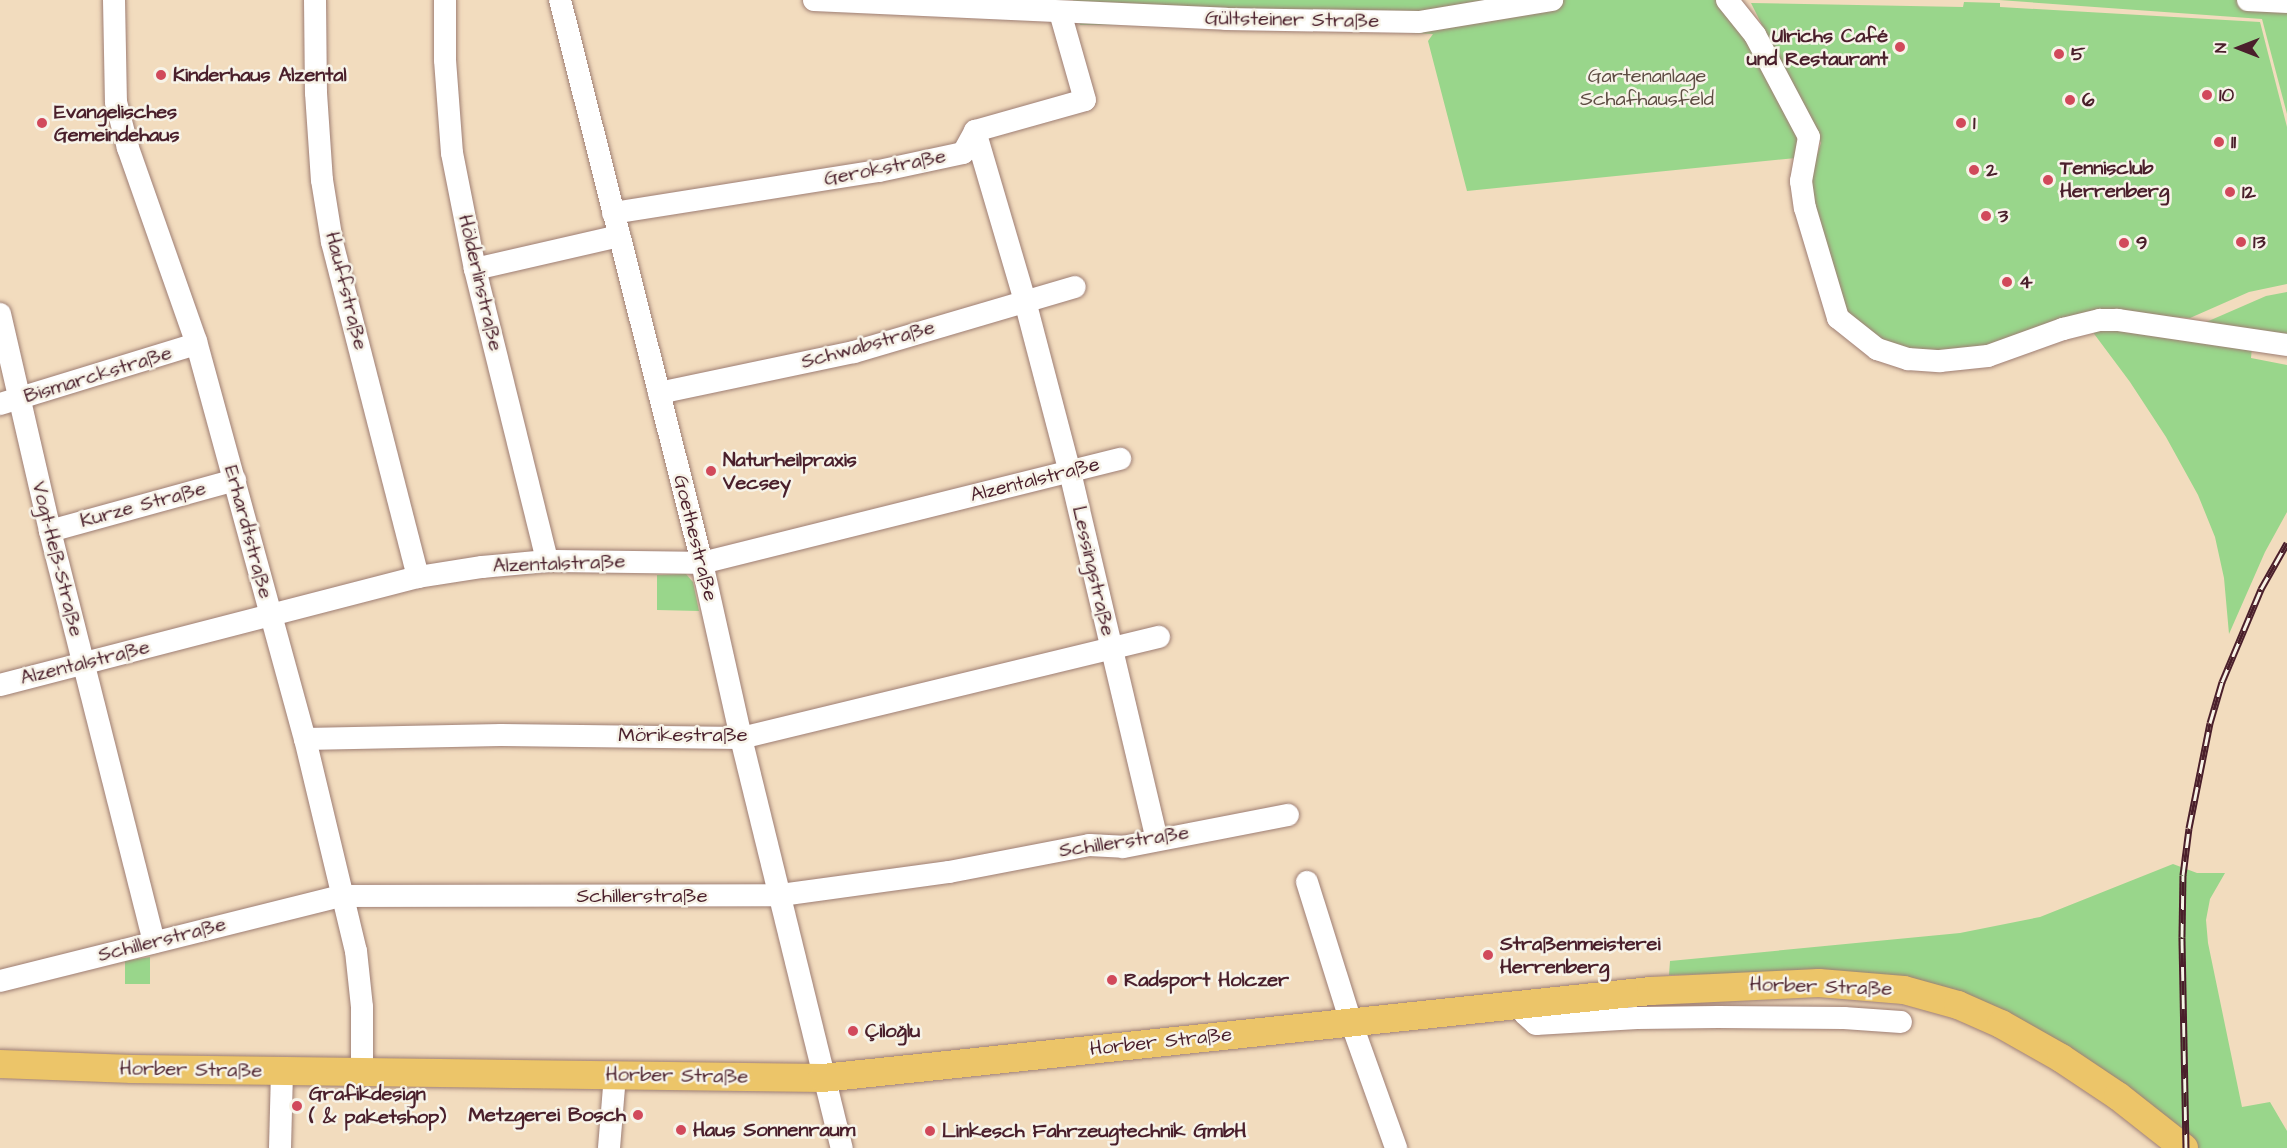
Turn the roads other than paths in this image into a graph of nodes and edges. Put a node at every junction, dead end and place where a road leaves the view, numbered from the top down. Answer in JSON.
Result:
{"nodes":[{"id":1,"x":114,"y":0,"type":"edge"},
{"id":2,"x":315,"y":0,"type":"edge"},
{"id":3,"x":445,"y":0,"type":"edge"},
{"id":4,"x":560,"y":0,"type":"edge"},
{"id":5,"x":814,"y":0,"type":"edge"},
{"id":6,"x":1552,"y":0,"type":"edge"},
{"id":7,"x":1728,"y":0,"type":"edge"},
{"id":8,"x":2248,"y":0,"type":"edge"},
{"id":9,"x":2287,"y":2,"type":"edge"},
{"id":10,"x":1060,"y":12,"type":"junction"},
{"id":11,"x":975,"y":130,"type":"junction"},
{"id":12,"x":613,"y":213,"type":"junction"},
{"id":13,"x":619,"y":236,"type":"junction"},
{"id":14,"x":475,"y":269,"type":"junction"},
{"id":15,"x":1075,"y":287,"type":"dead end"},
{"id":16,"x":1025,"y":302,"type":"junction"},
{"id":17,"x":0,"y":314,"type":"edge"},
{"id":18,"x":196,"y":344,"type":"junction"},
{"id":19,"x":2287,"y":345,"type":"edge"},
{"id":20,"x":659,"y":393,"type":"junction"},
{"id":21,"x":10,"y":401,"type":"edge"},
{"id":22,"x":1120,"y":459,"type":"dead end"},
{"id":23,"x":1070,"y":472,"type":"junction"},
{"id":24,"x":235,"y":480,"type":"junction"},
{"id":25,"x":50,"y":531,"type":"junction"},
{"id":26,"x":547,"y":561,"type":"junction"},
{"id":27,"x":702,"y":562,"type":"junction"},
{"id":28,"x":418,"y":577,"type":"junction"},
{"id":29,"x":270,"y":616,"type":"junction"},
{"id":30,"x":1159,"y":637,"type":"dead end"},
{"id":31,"x":1111,"y":649,"type":"junction"},
{"id":32,"x":83,"y":664,"type":"junction"},
{"id":33,"x":0,"y":685,"type":"edge"},
{"id":34,"x":741,"y":738,"type":"junction"},
{"id":35,"x":305,"y":739,"type":"junction"},
{"id":36,"x":1288,"y":814,"type":"dead end"},
{"id":37,"x":1157,"y":840,"type":"junction"},
{"id":38,"x":1307,"y":882,"type":"dead end"},
{"id":39,"x":781,"y":895,"type":"junction"},
{"id":40,"x":342,"y":896,"type":"junction"},
{"id":41,"x":154,"y":942,"type":"junction"},
{"id":42,"x":0,"y":981,"type":"edge"},
{"id":43,"x":1522,"y":1004,"type":"junction"},
{"id":44,"x":1351,"y":1022,"type":"junction"},
{"id":45,"x":1901,"y":1022,"type":"dead end"},
{"id":46,"x":0,"y":1064,"type":"edge"},
{"id":47,"x":282,"y":1071,"type":"junction"},
{"id":48,"x":363,"y":1071,"type":"junction"},
{"id":49,"x":615,"y":1075,"type":"junction"},
{"id":50,"x":823,"y":1078,"type":"junction"},
{"id":51,"x":280,"y":1148,"type":"edge"},
{"id":52,"x":609,"y":1148,"type":"edge"},
{"id":53,"x":842,"y":1148,"type":"edge"},
{"id":54,"x":1396,"y":1148,"type":"edge"},
{"id":55,"x":2184,"y":1148,"type":"edge"}],
"edges":[{"from":1,"to":18,"type":"street","name":"Erhardtstraße"},
{"from":2,"to":28,"type":"street","name":"Hauffstraße"},
{"from":3,"to":14,"type":"street","name":"Hölderlinstraße"},
{"from":4,"to":12,"type":"street","name":"Goethestraße"},
{"from":5,"to":10,"type":"street","name":"Gültsteiner Straße"},
{"from":6,"to":10,"type":"street","name":"Gültsteiner Straße"},
{"from":7,"to":19,"type":"street"},
{"from":8,"to":9,"type":"street"},
{"from":10,"to":11,"type":"street"},
{"from":11,"to":12,"type":"street","name":"Gerokstraße"},
{"from":11,"to":16,"type":"street","name":"Lessingstraße"},
{"from":12,"to":13,"type":"street","name":"Goethestraße"},
{"from":13,"to":14,"type":"street"},
{"from":13,"to":20,"type":"street","name":"Goethestraße"},
{"from":14,"to":26,"type":"street","name":"Hölderlinstraße"},
{"from":15,"to":16,"type":"street","name":"Schwabstraße"},
{"from":16,"to":20,"type":"street","name":"Schwabstraße"},
{"from":16,"to":23,"type":"street","name":"Lessingstraße"},
{"from":17,"to":21,"type":"street","name":"Vogt-Heß-Straße"},
{"from":18,"to":21,"type":"street","name":"Bismarckstraße"},
{"from":18,"to":24,"type":"street","name":"Erhardtstraße"},
{"from":20,"to":27,"type":"street","name":"Goethestraße"},
{"from":21,"to":25,"type":"street","name":"Vogt-Heß-Straße"},
{"from":22,"to":23,"type":"street","name":"Alzentalstraße"},
{"from":23,"to":27,"type":"street","name":"Alzentalstraße"},
{"from":23,"to":31,"type":"street","name":"Lessingstraße"},
{"from":24,"to":25,"type":"street","name":"Kurze Straße"},
{"from":24,"to":29,"type":"street","name":"Erhardtstraße"},
{"from":25,"to":32,"type":"street","name":"Vogt-Heß-Straße"},
{"from":26,"to":27,"type":"street","name":"Alzentalstraße"},
{"from":26,"to":28,"type":"street","name":"Alzentalstraße"},
{"from":27,"to":34,"type":"street","name":"Goethestraße"},
{"from":28,"to":29,"type":"street","name":"Alzentalstraße"},
{"from":29,"to":32,"type":"street","name":"Alzentalstraße"},
{"from":29,"to":35,"type":"street","name":"Erhardtstraße"},
{"from":30,"to":31,"type":"street","name":"Mörikestraße"},
{"from":31,"to":34,"type":"street","name":"Mörikestraße"},
{"from":31,"to":37,"type":"street","name":"Lessingstraße"},
{"from":32,"to":33,"type":"street","name":"Alzentalstraße"},
{"from":32,"to":41,"type":"street","name":"Vogt-Heß-Straße"},
{"from":34,"to":35,"type":"street","name":"Mörikestraße"},
{"from":34,"to":39,"type":"street","name":"Goethestraße"},
{"from":35,"to":40,"type":"street","name":"Erhardtstraße"},
{"from":36,"to":37,"type":"street","name":"Schillerstraße"},
{"from":37,"to":39,"type":"street","name":"Schillerstraße"},
{"from":38,"to":44,"type":"street"},
{"from":39,"to":40,"type":"street","name":"Schillerstraße"},
{"from":39,"to":50,"type":"street","name":"Goethestraße"},
{"from":40,"to":41,"type":"street","name":"Schillerstraße"},
{"from":40,"to":48,"type":"street","name":"Erhardtstraße"},
{"from":41,"to":42,"type":"street","name":"Schillerstraße"},
{"from":43,"to":44,"type":"main road","name":"Horber Straße"},
{"from":43,"to":45,"type":"street","name":"Horber Straße"},
{"from":43,"to":55,"type":"main road","name":"Horber Straße"},
{"from":44,"to":50,"type":"main road","name":"Horber Straße"},
{"from":44,"to":54,"type":"street"},
{"from":46,"to":47,"type":"main road","name":"Horber Straße"},
{"from":47,"to":48,"type":"main road","name":"Horber Straße"},
{"from":47,"to":51,"type":"street"},
{"from":48,"to":49,"type":"main road","name":"Horber Straße"},
{"from":49,"to":50,"type":"main road","name":"Horber Straße"},
{"from":49,"to":52,"type":"street"},
{"from":50,"to":53,"type":"street","name":"Goethestraße"}]}
